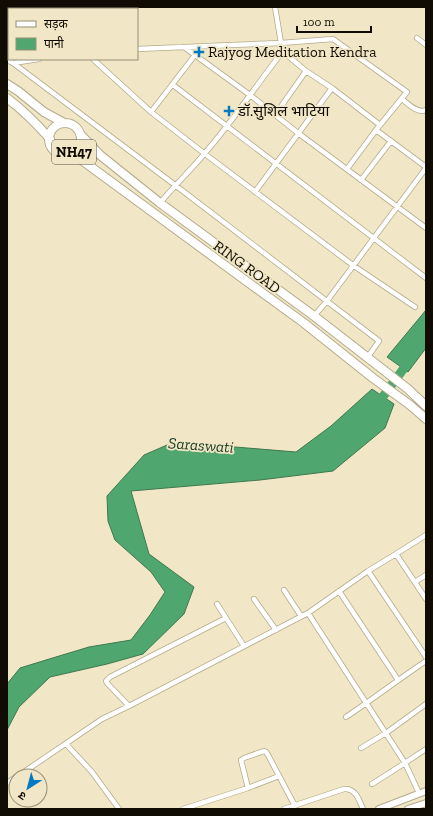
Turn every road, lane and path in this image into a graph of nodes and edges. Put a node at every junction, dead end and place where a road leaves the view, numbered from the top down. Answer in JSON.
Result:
{"nodes":[{"id":1,"x":33,"y":7,"type":"edge"},
{"id":2,"x":275,"y":7,"type":"edge"},
{"id":3,"x":12,"y":8,"type":"edge"},
{"id":4,"x":417,"y":38,"type":"dead end"},
{"id":5,"x":281,"y":43,"type":"junction"},
{"id":6,"x":426,"y":45,"type":"edge"},
{"id":7,"x":184,"y":46,"type":"junction"},
{"id":8,"x":138,"y":49,"type":"edge"},
{"id":9,"x":281,"y":50,"type":"junction"},
{"id":10,"x":195,"y":55,"type":"junction"},
{"id":11,"x":7,"y":60,"type":"edge"},
{"id":12,"x":32,"y":60,"type":"edge"},
{"id":13,"x":94,"y":60,"type":"edge"},
{"id":14,"x":13,"y":63,"type":"junction"},
{"id":15,"x":306,"y":70,"type":"junction"},
{"id":16,"x":7,"y":84,"type":"edge"},
{"id":17,"x":173,"y":85,"type":"junction"},
{"id":18,"x":332,"y":88,"type":"junction"},
{"id":19,"x":250,"y":95,"type":"junction"},
{"id":20,"x":7,"y":98,"type":"edge"},
{"id":21,"x":402,"y":99,"type":"junction"},
{"id":22,"x":426,"y":110,"type":"edge"},
{"id":23,"x":151,"y":112,"type":"junction"},
{"id":24,"x":275,"y":115,"type":"junction"},
{"id":25,"x":64,"y":123,"type":"junction"},
{"id":26,"x":380,"y":125,"type":"junction"},
{"id":27,"x":227,"y":127,"type":"junction"},
{"id":28,"x":376,"y":130,"type":"junction"},
{"id":29,"x":298,"y":133,"type":"junction"},
{"id":30,"x":80,"y":134,"type":"junction"},
{"id":31,"x":50,"y":139,"type":"junction"},
{"id":32,"x":391,"y":142,"type":"junction"},
{"id":33,"x":72,"y":153,"type":"junction"},
{"id":34,"x":204,"y":154,"type":"junction"},
{"id":35,"x":276,"y":164,"type":"junction"},
{"id":36,"x":426,"y":168,"type":"edge"},
{"id":37,"x":347,"y":169,"type":"junction"},
{"id":38,"x":361,"y":180,"type":"junction"},
{"id":39,"x":175,"y":185,"type":"junction"},
{"id":40,"x":255,"y":192,"type":"junction"},
{"id":41,"x":160,"y":203,"type":"junction"},
{"id":42,"x":397,"y":207,"type":"junction"},
{"id":43,"x":426,"y":228,"type":"edge"},
{"id":44,"x":374,"y":239,"type":"junction"},
{"id":45,"x":354,"y":266,"type":"junction"},
{"id":46,"x":426,"y":278,"type":"edge"},
{"id":47,"x":327,"y":301,"type":"junction"},
{"id":48,"x":415,"y":307,"type":"dead end"},
{"id":49,"x":314,"y":316,"type":"junction"},
{"id":50,"x":367,"y":358,"type":"junction"},
{"id":51,"x":426,"y":406,"type":"edge"},
{"id":52,"x":426,"y":419,"type":"edge"},
{"id":53,"x":426,"y":535,"type":"edge"},
{"id":54,"x":396,"y":554,"type":"junction"},
{"id":55,"x":368,"y":571,"type":"junction"},
{"id":56,"x":426,"y":575,"type":"edge"},
{"id":57,"x":415,"y":582,"type":"junction"},
{"id":58,"x":284,"y":590,"type":"dead end"},
{"id":59,"x":339,"y":591,"type":"junction"},
{"id":60,"x":254,"y":599,"type":"dead end"},
{"id":61,"x":426,"y":599,"type":"edge"},
{"id":62,"x":217,"y":604,"type":"dead end"},
{"id":63,"x":308,"y":613,"type":"junction"},
{"id":64,"x":301,"y":616,"type":"junction"},
{"id":65,"x":226,"y":618,"type":"junction"},
{"id":66,"x":276,"y":630,"type":"junction"},
{"id":67,"x":244,"y":646,"type":"junction"},
{"id":68,"x":426,"y":657,"type":"edge"},
{"id":69,"x":426,"y":662,"type":"edge"},
{"id":70,"x":398,"y":680,"type":"junction"},
{"id":71,"x":366,"y":704,"type":"junction"},
{"id":72,"x":129,"y":706,"type":"junction"},
{"id":73,"x":424,"y":706,"type":"edge"},
{"id":74,"x":426,"y":712,"type":"edge"},
{"id":75,"x":346,"y":717,"type":"dead end"},
{"id":76,"x":386,"y":733,"type":"junction"},
{"id":77,"x":66,"y":744,"type":"junction"},
{"id":78,"x":361,"y":748,"type":"dead end"},
{"id":79,"x":426,"y":749,"type":"edge"},
{"id":80,"x":405,"y":764,"type":"junction"},
{"id":81,"x":30,"y":768,"type":"edge"},
{"id":82,"x":279,"y":776,"type":"junction"},
{"id":83,"x":372,"y":784,"type":"dead end"},
{"id":84,"x":248,"y":788,"type":"junction"},
{"id":85,"x":426,"y":791,"type":"edge"},
{"id":86,"x":419,"y":793,"type":"junction"},
{"id":87,"x":426,"y":803,"type":"edge"},
{"id":88,"x":295,"y":806,"type":"junction"},
{"id":89,"x":119,"y":809,"type":"edge"},
{"id":90,"x":183,"y":809,"type":"edge"},
{"id":91,"x":284,"y":809,"type":"edge"},
{"id":92,"x":363,"y":809,"type":"edge"},
{"id":93,"x":379,"y":809,"type":"edge"},
{"id":94,"x":408,"y":809,"type":"edge"}],
"edges":[{"from":1,"to":3,"type":"street"},
{"from":2,"to":5,"type":"street"},
{"from":4,"to":6,"type":"street"},
{"from":5,"to":7,"type":"street"},
{"from":5,"to":9,"type":"street"},
{"from":5,"to":21,"type":"street"},
{"from":7,"to":8,"type":"street"},
{"from":7,"to":10,"type":"street"},
{"from":9,"to":15,"type":"street"},
{"from":9,"to":19,"type":"street"},
{"from":10,"to":17,"type":"street"},
{"from":10,"to":19,"type":"street"},
{"from":11,"to":14,"type":"street"},
{"from":12,"to":14,"type":"street"},
{"from":13,"to":23,"type":"street"},
{"from":14,"to":39,"type":"street"},
{"from":15,"to":18,"type":"street"},
{"from":15,"to":24,"type":"street"},
{"from":16,"to":25,"type":"highway","number":"NH47"},
{"from":17,"to":23,"type":"street"},
{"from":17,"to":27,"type":"street"},
{"from":18,"to":26,"type":"street"},
{"from":18,"to":29,"type":"street"},
{"from":19,"to":24,"type":"street"},
{"from":19,"to":27,"type":"street"},
{"from":20,"to":31,"type":"highway"},
{"from":21,"to":22,"type":"street"},
{"from":21,"to":26,"type":"street"},
{"from":23,"to":34,"type":"street"},
{"from":24,"to":29,"type":"street"},
{"from":25,"to":30,"type":"highway","number":"NH47"},
{"from":25,"to":31,"type":"highway","number":"NH47"},
{"from":26,"to":28,"type":"street"},
{"from":27,"to":34,"type":"street"},
{"from":27,"to":35,"type":"street"},
{"from":28,"to":32,"type":"street"},
{"from":28,"to":37,"type":"street"},
{"from":29,"to":35,"type":"street"},
{"from":29,"to":37,"type":"street"},
{"from":30,"to":33,"type":"highway","number":"NH47"},
{"from":30,"to":41,"type":"highway","name":"RING ROAD"},
{"from":31,"to":33,"type":"highway","number":"NH47"},
{"from":32,"to":36,"type":"street"},
{"from":32,"to":38,"type":"street"},
{"from":33,"to":52,"type":"highway"},
{"from":34,"to":39,"type":"street"},
{"from":34,"to":40,"type":"street"},
{"from":35,"to":40,"type":"street"},
{"from":35,"to":44,"type":"street"},
{"from":36,"to":42,"type":"street"},
{"from":37,"to":38,"type":"street"},
{"from":38,"to":42,"type":"street"},
{"from":39,"to":41,"type":"street"},
{"from":39,"to":47,"type":"street"},
{"from":40,"to":45,"type":"street"},
{"from":41,"to":49,"type":"highway","name":"RING ROAD"},
{"from":42,"to":43,"type":"street"},
{"from":42,"to":44,"type":"street"},
{"from":44,"to":45,"type":"street"},
{"from":44,"to":46,"type":"street"},
{"from":45,"to":47,"type":"street"},
{"from":45,"to":48,"type":"street"},
{"from":47,"to":49,"type":"street"},
{"from":47,"to":50,"type":"street"},
{"from":49,"to":50,"type":"highway","name":"RING ROAD"},
{"from":50,"to":51,"type":"highway","name":"RING ROAD"},
{"from":53,"to":54,"type":"street"},
{"from":54,"to":55,"type":"street"},
{"from":54,"to":57,"type":"street"},
{"from":55,"to":59,"type":"street"},
{"from":55,"to":68,"type":"street"},
{"from":56,"to":57,"type":"street"},
{"from":57,"to":61,"type":"street"},
{"from":58,"to":64,"type":"street"},
{"from":59,"to":63,"type":"street"},
{"from":59,"to":70,"type":"street"},
{"from":60,"to":66,"type":"street"},
{"from":62,"to":65,"type":"street"},
{"from":63,"to":64,"type":"street"},
{"from":63,"to":71,"type":"street"},
{"from":64,"to":66,"type":"street"},
{"from":65,"to":67,"type":"street"},
{"from":65,"to":72,"type":"street"},
{"from":66,"to":67,"type":"street"},
{"from":67,"to":72,"type":"street"},
{"from":69,"to":70,"type":"street"},
{"from":70,"to":71,"type":"street"},
{"from":71,"to":75,"type":"street"},
{"from":71,"to":76,"type":"street"},
{"from":72,"to":77,"type":"street"},
{"from":73,"to":74,"type":"street"},
{"from":73,"to":76,"type":"street"},
{"from":76,"to":78,"type":"street"},
{"from":76,"to":80,"type":"street"},
{"from":77,"to":81,"type":"street"},
{"from":77,"to":89,"type":"street"},
{"from":79,"to":80,"type":"street"},
{"from":80,"to":83,"type":"street"},
{"from":80,"to":86,"type":"street"},
{"from":82,"to":84,"type":"street"},
{"from":82,"to":84,"type":"street"},
{"from":82,"to":88,"type":"street"},
{"from":84,"to":90,"type":"street"},
{"from":85,"to":86,"type":"main road"},
{"from":86,"to":93,"type":"main road"},
{"from":87,"to":94,"type":"main road"},
{"from":88,"to":91,"type":"street"},
{"from":88,"to":92,"type":"street"}]}
